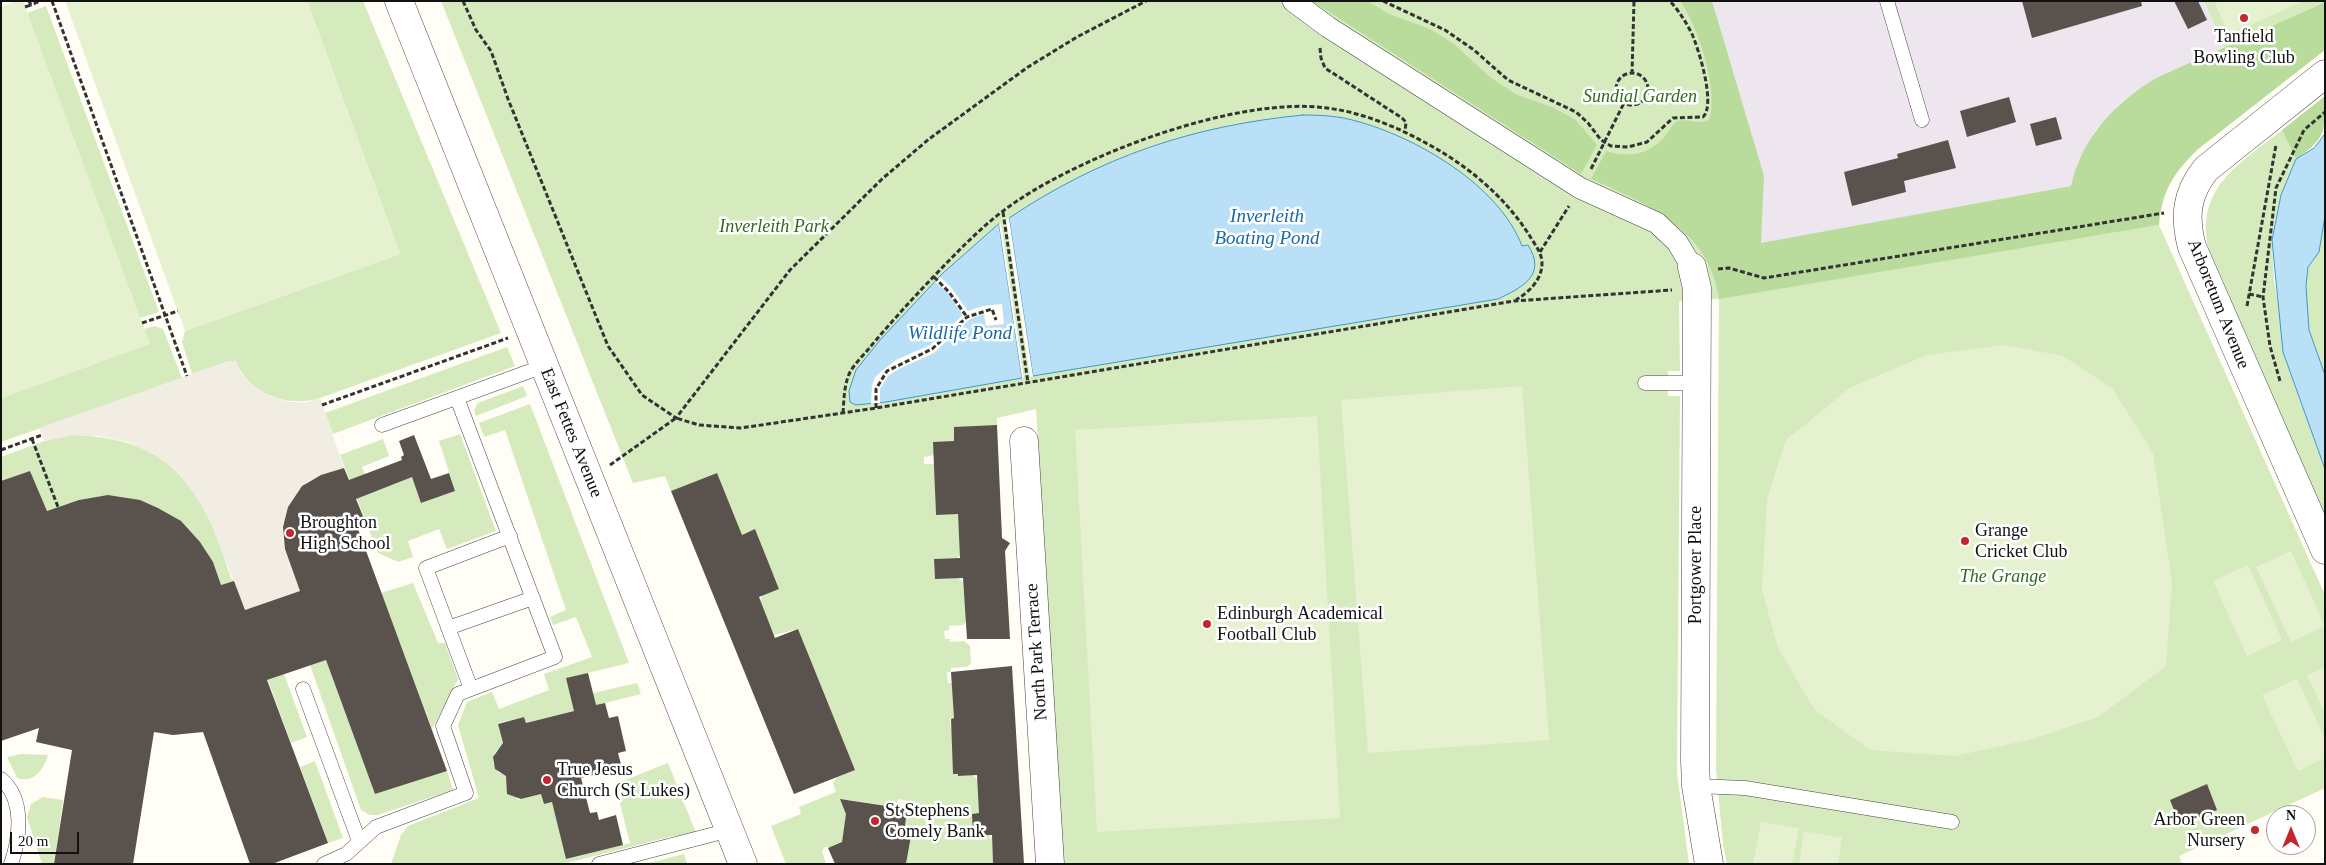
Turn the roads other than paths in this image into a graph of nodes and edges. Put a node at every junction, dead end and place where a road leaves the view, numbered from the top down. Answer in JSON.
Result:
{"nodes":[{"id":1,"x":399,"y":1,"type":"edge"},
{"id":2,"x":1292,"y":1,"type":"edge"},
{"id":3,"x":1887,"y":1,"type":"edge"},
{"id":4,"x":2325,"y":74,"type":"edge"},
{"id":5,"x":1922,"y":120,"type":"dead end"},
{"id":6,"x":1694,"y":272,"type":"joint"},
{"id":7,"x":544,"y":366,"type":"junction"},
{"id":8,"x":1645,"y":383,"type":"dead end"},
{"id":9,"x":1696,"y":383,"type":"junction"},
{"id":10,"x":457,"y":398,"type":"junction"},
{"id":11,"x":382,"y":425,"type":"dead end"},
{"id":12,"x":1024,"y":441,"type":"dead end"},
{"id":13,"x":510,"y":536,"type":"junction"},
{"id":14,"x":2325,"y":550,"type":"edge"},
{"id":15,"x":533,"y":598,"type":"junction"},
{"id":16,"x":448,"y":628,"type":"junction"},
{"id":17,"x":303,"y":689,"type":"dead end"},
{"id":18,"x":471,"y":689,"type":"junction"},
{"id":19,"x":1,"y":779,"type":"edge"},
{"id":20,"x":1696,"y":786,"type":"junction"},
{"id":21,"x":1952,"y":822,"type":"dead end"},
{"id":22,"x":730,"y":830,"type":"junction"},
{"id":23,"x":359,"y":841,"type":"junction"},
{"id":24,"x":11,"y":864,"type":"edge"},
{"id":25,"x":324,"y":864,"type":"edge"},
{"id":26,"x":599,"y":864,"type":"edge"},
{"id":27,"x":743,"y":864,"type":"edge"},
{"id":28,"x":1050,"y":864,"type":"edge"},
{"id":29,"x":1709,"y":864,"type":"edge"}],
"edges":[{"from":1,"to":7,"type":"street","name":"East Fettes Avenue"},
{"from":2,"to":6,"type":"street"},
{"from":3,"to":5,"type":"lane"},
{"from":4,"to":14,"type":"street","name":"Arboretum Avenue"},
{"from":6,"to":9,"type":"street","name":"Portgower Place"},
{"from":7,"to":10,"type":"lane"},
{"from":7,"to":22,"type":"street","name":"East Fettes Avenue"},
{"from":8,"to":9,"type":"lane"},
{"from":9,"to":20,"type":"street","name":"Portgower Place"},
{"from":10,"to":11,"type":"lane"},
{"from":10,"to":13,"type":"lane"},
{"from":12,"to":28,"type":"street","name":"North Park Terrace"},
{"from":13,"to":15,"type":"lane"},
{"from":13,"to":16,"type":"lane"},
{"from":15,"to":16,"type":"lane"},
{"from":15,"to":18,"type":"lane"},
{"from":16,"to":18,"type":"lane"},
{"from":17,"to":23,"type":"lane"},
{"from":18,"to":23,"type":"lane"},
{"from":19,"to":24,"type":"lane"},
{"from":20,"to":21,"type":"lane"},
{"from":20,"to":29,"type":"street","name":"Portgower Place"},
{"from":22,"to":26,"type":"lane"},
{"from":22,"to":27,"type":"street","name":"East Fettes Avenue"},
{"from":23,"to":25,"type":"lane"}]}
